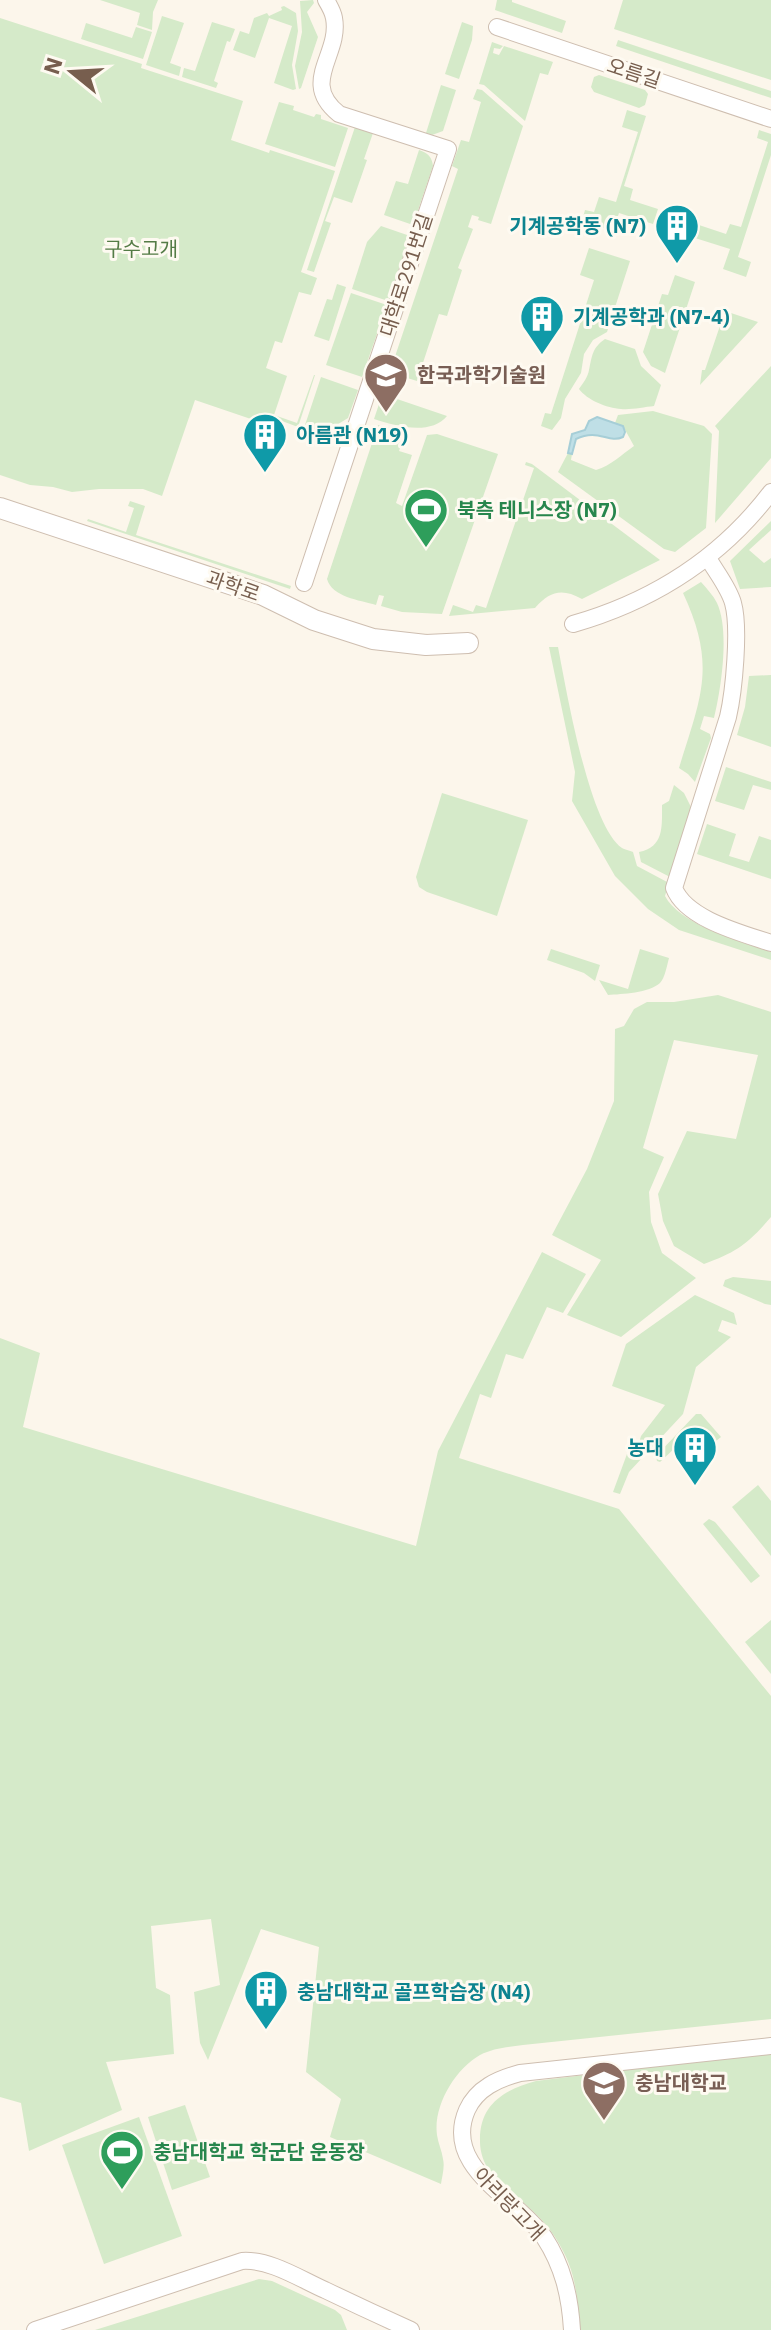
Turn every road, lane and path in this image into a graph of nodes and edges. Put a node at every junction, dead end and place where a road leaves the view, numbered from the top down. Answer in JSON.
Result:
{"nodes":[{"id":1,"x":326,"y":0,"type":"edge"},
{"id":2,"x":497,"y":27,"type":"dead end"},
{"id":3,"x":771,"y":119,"type":"edge"},
{"id":4,"x":771,"y":492,"type":"edge"},
{"id":5,"x":0,"y":508,"type":"edge"},
{"id":6,"x":708,"y":558,"type":"junction"},
{"id":7,"x":304,"y":583,"type":"dead end"},
{"id":8,"x":573,"y":624,"type":"dead end"},
{"id":9,"x":468,"y":643,"type":"dead end"},
{"id":10,"x":771,"y":943,"type":"edge"},
{"id":11,"x":771,"y":2046,"type":"edge"},
{"id":12,"x":572,"y":2329,"type":"edge"},
{"id":13,"x":35,"y":2330,"type":"edge"},
{"id":14,"x":411,"y":2330,"type":"edge"}],
"edges":[{"from":1,"to":7,"type":"street","name":"대학로291번길"},
{"from":2,"to":3,"type":"street","name":"오름길"},
{"from":4,"to":6,"type":"street"},
{"from":5,"to":9,"type":"street","name":"과학로"},
{"from":6,"to":8,"type":"street"},
{"from":6,"to":10,"type":"street"},
{"from":11,"to":12,"type":"street","name":"아리랑고개"},
{"from":13,"to":14,"type":"street"}]}
